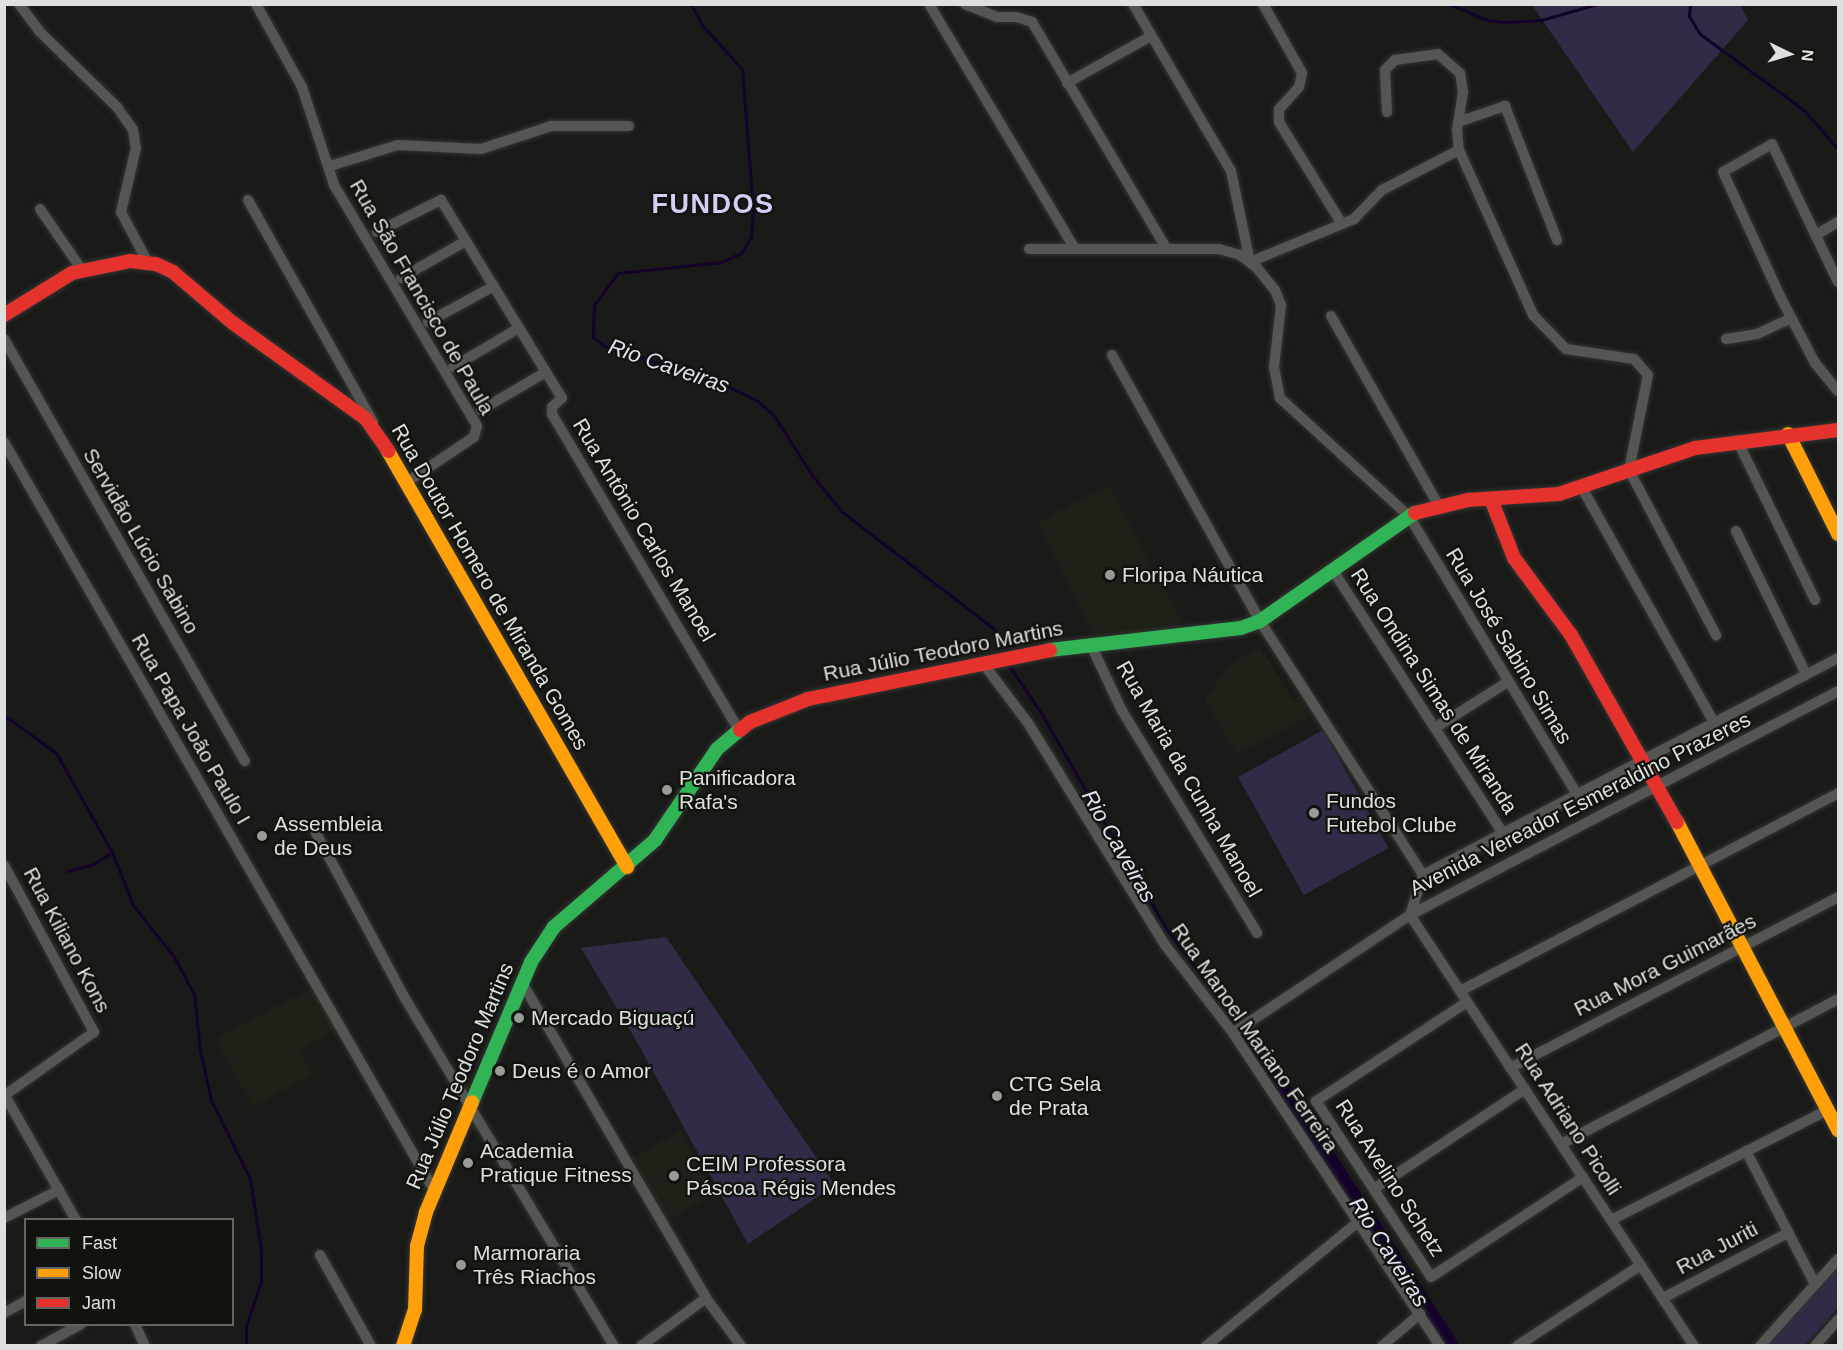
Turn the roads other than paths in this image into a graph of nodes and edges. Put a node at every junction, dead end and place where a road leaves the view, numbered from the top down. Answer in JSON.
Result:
{"nodes":[{"id":1,"x":18,"y":4,"type":"edge"},
{"id":2,"x":256,"y":4,"type":"edge"},
{"id":3,"x":929,"y":4,"type":"edge"},
{"id":4,"x":965,"y":4,"type":"edge"},
{"id":5,"x":1133,"y":4,"type":"edge"},
{"id":6,"x":1263,"y":4,"type":"edge"},
{"id":7,"x":1151,"y":36,"type":"junction"},
{"id":8,"x":1067,"y":83,"type":"junction"},
{"id":9,"x":1387,"y":112,"type":"dead end"},
{"id":10,"x":1458,"y":122,"type":"junction"},
{"id":11,"x":629,"y":126,"type":"dead end"},
{"id":12,"x":1460,"y":150,"type":"junction"},
{"id":13,"x":330,"y":166,"type":"junction"},
{"id":14,"x":248,"y":200,"type":"dead end"},
{"id":15,"x":40,"y":209,"type":"dead end"},
{"id":16,"x":1839,"y":222,"type":"edge"},
{"id":17,"x":1342,"y":224,"type":"junction"},
{"id":18,"x":376,"y":232,"type":"dead end"},
{"id":19,"x":1816,"y":235,"type":"junction"},
{"id":20,"x":1557,"y":240,"type":"dead end"},
{"id":21,"x":466,"y":241,"type":"junction"},
{"id":22,"x":1029,"y":249,"type":"dead end"},
{"id":23,"x":1075,"y":249,"type":"junction"},
{"id":24,"x":1167,"y":249,"type":"junction"},
{"id":25,"x":147,"y":261,"type":"junction"},
{"id":26,"x":1250,"y":262,"type":"junction"},
{"id":27,"x":82,"y":270,"type":"junction"},
{"id":28,"x":401,"y":278,"type":"dead end"},
{"id":29,"x":1839,"y":282,"type":"edge"},
{"id":30,"x":494,"y":286,"type":"junction"},
{"id":31,"x":4,"y":315,"type":"edge"},
{"id":32,"x":1331,"y":316,"type":"dead end"},
{"id":33,"x":1791,"y":318,"type":"junction"},
{"id":34,"x":428,"y":322,"type":"dead end"},
{"id":35,"x":519,"y":328,"type":"junction"},
{"id":36,"x":4,"y":339,"type":"edge"},
{"id":37,"x":1726,"y":339,"type":"dead end"},
{"id":38,"x":1112,"y":355,"type":"dead end"},
{"id":39,"x":453,"y":367,"type":"dead end"},
{"id":40,"x":546,"y":372,"type":"junction"},
{"id":41,"x":1839,"y":391,"type":"edge"},
{"id":42,"x":481,"y":410,"type":"dead end"},
{"id":43,"x":1839,"y":430,"type":"edge"},
{"id":44,"x":1788,"y":434,"type":"junction"},
{"id":45,"x":380,"y":436,"type":"junction"},
{"id":46,"x":1737,"y":440,"type":"junction"},
{"id":47,"x":4,"y":442,"type":"edge"},
{"id":48,"x":1629,"y":470,"type":"junction"},
{"id":49,"x":407,"y":482,"type":"junction"},
{"id":50,"x":1582,"y":488,"type":"junction"},
{"id":51,"x":1491,"y":499,"type":"junction"},
{"id":52,"x":1438,"y":504,"type":"junction"},
{"id":53,"x":1408,"y":516,"type":"junction"},
{"id":54,"x":1736,"y":531,"type":"dead end"},
{"id":55,"x":1839,"y":534,"type":"edge"},
{"id":56,"x":1332,"y":569,"type":"junction"},
{"id":57,"x":1815,"y":600,"type":"dead end"},
{"id":58,"x":1260,"y":621,"type":"junction"},
{"id":59,"x":1716,"y":635,"type":"dead end"},
{"id":60,"x":1090,"y":643,"type":"junction"},
{"id":61,"x":1839,"y":658,"type":"edge"},
{"id":62,"x":982,"y":662,"type":"junction"},
{"id":63,"x":1806,"y":674,"type":"junction"},
{"id":64,"x":1506,"y":684,"type":"junction"},
{"id":65,"x":1839,"y":692,"type":"edge"},
{"id":66,"x":1714,"y":722,"type":"junction"},
{"id":67,"x":1435,"y":728,"type":"junction"},
{"id":68,"x":738,"y":729,"type":"junction"},
{"id":69,"x":1644,"y":759,"type":"junction"},
{"id":70,"x":245,"y":761,"type":"dead end"},
{"id":71,"x":1659,"y":786,"type":"junction"},
{"id":72,"x":1839,"y":793,"type":"edge"},
{"id":73,"x":1577,"y":795,"type":"junction"},
{"id":74,"x":316,"y":833,"type":"dead end"},
{"id":75,"x":1503,"y":833,"type":"junction"},
{"id":76,"x":4,"y":865,"type":"edge"},
{"id":77,"x":1700,"y":865,"type":"junction"},
{"id":78,"x":627,"y":867,"type":"junction"},
{"id":79,"x":1423,"y":875,"type":"junction"},
{"id":80,"x":1839,"y":897,"type":"edge"},
{"id":81,"x":1410,"y":915,"type":"junction"},
{"id":82,"x":1257,"y":933,"type":"dead end"},
{"id":83,"x":1743,"y":947,"type":"junction"},
{"id":84,"x":521,"y":981,"type":"junction"},
{"id":85,"x":1460,"y":991,"type":"junction"},
{"id":86,"x":1839,"y":999,"type":"edge"},
{"id":87,"x":1467,"y":1002,"type":"junction"},
{"id":88,"x":1785,"y":1027,"type":"junction"},
{"id":89,"x":1233,"y":1033,"type":"junction"},
{"id":90,"x":1510,"y":1068,"type":"junction"},
{"id":91,"x":1525,"y":1089,"type":"junction"},
{"id":92,"x":6,"y":1100,"type":"edge"},
{"id":93,"x":469,"y":1104,"type":"junction"},
{"id":94,"x":1828,"y":1110,"type":"junction"},
{"id":95,"x":1839,"y":1130,"type":"edge"},
{"id":96,"x":1561,"y":1144,"type":"junction"},
{"id":97,"x":1746,"y":1151,"type":"junction"},
{"id":98,"x":1583,"y":1177,"type":"junction"},
{"id":99,"x":1374,"y":1189,"type":"junction"},
{"id":100,"x":59,"y":1190,"type":"junction"},
{"id":101,"x":434,"y":1190,"type":"junction"},
{"id":102,"x":4,"y":1218,"type":"edge"},
{"id":103,"x":75,"y":1218,"type":"edge"},
{"id":104,"x":1611,"y":1220,"type":"junction"},
{"id":105,"x":1358,"y":1222,"type":"junction"},
{"id":106,"x":1788,"y":1233,"type":"junction"},
{"id":107,"x":320,"y":1254,"type":"dead end"},
{"id":108,"x":1839,"y":1259,"type":"edge"},
{"id":109,"x":1641,"y":1265,"type":"junction"},
{"id":110,"x":1815,"y":1284,"type":"junction"},
{"id":111,"x":706,"y":1298,"type":"junction"},
{"id":112,"x":1663,"y":1298,"type":"junction"},
{"id":113,"x":24,"y":1302,"type":"edge"},
{"id":114,"x":4,"y":1313,"type":"edge"},
{"id":115,"x":1420,"y":1314,"type":"junction"},
{"id":116,"x":1839,"y":1320,"type":"edge"},
{"id":117,"x":77,"y":1326,"type":"edge"},
{"id":118,"x":136,"y":1326,"type":"edge"},
{"id":119,"x":41,"y":1346,"type":"edge"},
{"id":120,"x":145,"y":1346,"type":"edge"},
{"id":121,"x":370,"y":1346,"type":"edge"},
{"id":122,"x":403,"y":1346,"type":"edge"},
{"id":123,"x":614,"y":1346,"type":"edge"},
{"id":124,"x":640,"y":1346,"type":"edge"},
{"id":125,"x":741,"y":1346,"type":"edge"},
{"id":126,"x":1206,"y":1346,"type":"edge"},
{"id":127,"x":1382,"y":1346,"type":"edge"},
{"id":128,"x":1440,"y":1346,"type":"edge"},
{"id":129,"x":1517,"y":1346,"type":"edge"},
{"id":130,"x":1694,"y":1346,"type":"edge"},
{"id":131,"x":1760,"y":1346,"type":"edge"},
{"id":132,"x":1815,"y":1346,"type":"edge"}],
"edges":[{"from":1,"to":25,"type":"street"},
{"from":2,"to":13,"type":"street","name":"Rua São Francisco de Paula"},
{"from":3,"to":23,"type":"street"},
{"from":4,"to":8,"type":"street"},
{"from":5,"to":7,"type":"street"},
{"from":6,"to":17,"type":"street"},
{"from":7,"to":8,"type":"street"},
{"from":7,"to":26,"type":"street"},
{"from":8,"to":24,"type":"street"},
{"from":9,"to":10,"type":"street"},
{"from":10,"to":12,"type":"street"},
{"from":10,"to":20,"type":"street"},
{"from":11,"to":13,"type":"street"},
{"from":12,"to":17,"type":"street"},
{"from":12,"to":48,"type":"street"},
{"from":13,"to":49,"type":"street","name":"Rua São Francisco de Paula"},
{"from":14,"to":45,"type":"street"},
{"from":15,"to":27,"type":"street"},
{"from":16,"to":19,"type":"street"},
{"from":17,"to":26,"type":"street"},
{"from":18,"to":21,"type":"street","name":"Rua Antônio Carlos Manoel"},
{"from":19,"to":29,"type":"street"},
{"from":19,"to":33,"type":"street"},
{"from":21,"to":28,"type":"street"},
{"from":21,"to":30,"type":"street","name":"Rua Antônio Carlos Manoel"},
{"from":22,"to":23,"type":"street"},
{"from":23,"to":24,"type":"street"},
{"from":24,"to":26,"type":"street"},
{"from":25,"to":27,"type":"main road"},
{"from":25,"to":45,"type":"main road","name":"Rua Doutor Homero de Miranda Gomes"},
{"from":26,"to":53,"type":"street","name":"Rua José Sabino Simas"},
{"from":27,"to":31,"type":"main road"},
{"from":30,"to":34,"type":"street"},
{"from":30,"to":35,"type":"street","name":"Rua Antônio Carlos Manoel"},
{"from":32,"to":52,"type":"street"},
{"from":33,"to":37,"type":"street"},
{"from":33,"to":41,"type":"street"},
{"from":35,"to":39,"type":"street"},
{"from":35,"to":40,"type":"street","name":"Rua Antônio Carlos Manoel"},
{"from":36,"to":70,"type":"street","name":"Servidão Lúcio Sabino"},
{"from":38,"to":58,"type":"street"},
{"from":40,"to":42,"type":"street"},
{"from":40,"to":68,"type":"street","name":"Rua Antônio Carlos Manoel"},
{"from":43,"to":44,"type":"main road","name":"Rua Júlio Teodoro Martins"},
{"from":44,"to":46,"type":"main road","name":"Rua Júlio Teodoro Martins"},
{"from":44,"to":55,"type":"main road"},
{"from":45,"to":49,"type":"main road","name":"Rua Doutor Homero de Miranda Gomes"},
{"from":46,"to":48,"type":"main road","name":"Rua Júlio Teodoro Martins"},
{"from":46,"to":57,"type":"street"},
{"from":47,"to":101,"type":"street","name":"Rua Papa João Paulo I"},
{"from":48,"to":50,"type":"main road","name":"Rua Júlio Teodoro Martins"},
{"from":48,"to":59,"type":"street"},
{"from":49,"to":78,"type":"main road","name":"Rua Doutor Homero de Miranda Gomes"},
{"from":50,"to":51,"type":"main road","name":"Rua Júlio Teodoro Martins"},
{"from":50,"to":66,"type":"street"},
{"from":51,"to":52,"type":"main road","name":"Rua Júlio Teodoro Martins"},
{"from":51,"to":69,"type":"main road"},
{"from":52,"to":53,"type":"main road","name":"Rua Júlio Teodoro Martins"},
{"from":53,"to":56,"type":"main road","name":"Rua Júlio Teodoro Martins"},
{"from":53,"to":64,"type":"street","name":"Rua José Sabino Simas"},
{"from":54,"to":63,"type":"street"},
{"from":56,"to":58,"type":"main road","name":"Rua Júlio Teodoro Martins"},
{"from":56,"to":67,"type":"street","name":"Rua Ondina Simas de Miranda"},
{"from":58,"to":60,"type":"main road","name":"Rua Júlio Teodoro Martins"},
{"from":58,"to":79,"type":"street"},
{"from":60,"to":62,"type":"main road","name":"Rua Júlio Teodoro Martins"},
{"from":60,"to":82,"type":"street","name":"Rua Maria da Cunha Manoel"},
{"from":61,"to":63,"type":"street","name":"Avenida Vereador Esmeraldino Prazeres"},
{"from":62,"to":68,"type":"main road","name":"Rua Júlio Teodoro Martins"},
{"from":62,"to":89,"type":"street","name":"Rua Manoel Mariano Ferreira"},
{"from":63,"to":66,"type":"street","name":"Avenida Vereador Esmeraldino Prazeres"},
{"from":64,"to":67,"type":"street"},
{"from":64,"to":73,"type":"street","name":"Rua José Sabino Simas"},
{"from":65,"to":71,"type":"street","name":"Avenida Vereador Esmeraldino Prazeres"},
{"from":66,"to":69,"type":"street","name":"Avenida Vereador Esmeraldino Prazeres"},
{"from":67,"to":75,"type":"street","name":"Rua Ondina Simas de Miranda"},
{"from":68,"to":78,"type":"main road","name":"Rua Júlio Teodoro Martins"},
{"from":69,"to":71,"type":"main road"},
{"from":69,"to":73,"type":"street","name":"Avenida Vereador Esmeraldino Prazeres"},
{"from":71,"to":77,"type":"main road"},
{"from":71,"to":81,"type":"street","name":"Avenida Vereador Esmeraldino Prazeres"},
{"from":72,"to":77,"type":"street"},
{"from":73,"to":75,"type":"street","name":"Avenida Vereador Esmeraldino Prazeres"},
{"from":74,"to":93,"type":"street"},
{"from":75,"to":79,"type":"street","name":"Avenida Vereador Esmeraldino Prazeres"},
{"from":76,"to":92,"type":"street","name":"Rua Kiliano Kons"},
{"from":77,"to":83,"type":"main road"},
{"from":77,"to":85,"type":"street"},
{"from":78,"to":84,"type":"main road","name":"Rua Júlio Teodoro Martins"},
{"from":79,"to":81,"type":"street","name":"Avenida Vereador Esmeraldino Prazeres"},
{"from":80,"to":83,"type":"street","name":"Rua Mora Guimarães"},
{"from":81,"to":85,"type":"street","name":"Rua Adriano Picolli"},
{"from":81,"to":89,"type":"street"},
{"from":83,"to":88,"type":"main road"},
{"from":83,"to":90,"type":"street","name":"Rua Mora Guimarães"},
{"from":84,"to":93,"type":"main road","name":"Rua Júlio Teodoro Martins"},
{"from":84,"to":111,"type":"street"},
{"from":85,"to":87,"type":"street","name":"Rua Adriano Picolli"},
{"from":86,"to":88,"type":"street"},
{"from":87,"to":90,"type":"street","name":"Rua Adriano Picolli"},
{"from":87,"to":99,"type":"street","name":"Rua Avelino Schetz"},
{"from":88,"to":94,"type":"main road"},
{"from":88,"to":96,"type":"street"},
{"from":89,"to":105,"type":"street","name":"Rua Manoel Mariano Ferreira"},
{"from":90,"to":91,"type":"street","name":"Rua Adriano Picolli"},
{"from":91,"to":96,"type":"street","name":"Rua Adriano Picolli"},
{"from":91,"to":99,"type":"street"},
{"from":92,"to":100,"type":"street"},
{"from":93,"to":101,"type":"main road","name":"Rua Júlio Teodoro Martins"},
{"from":93,"to":123,"type":"street"},
{"from":94,"to":95,"type":"main road"},
{"from":94,"to":97,"type":"street"},
{"from":96,"to":98,"type":"street","name":"Rua Adriano Picolli"},
{"from":97,"to":104,"type":"street"},
{"from":97,"to":106,"type":"street"},
{"from":98,"to":99,"type":"street","name":"Rua Avelino Schetz"},
{"from":98,"to":104,"type":"street","name":"Rua Adriano Picolli"},
{"from":100,"to":102,"type":"street"},
{"from":100,"to":103,"type":"street"},
{"from":101,"to":122,"type":"main road","name":"Rua Júlio Teodoro Martins"},
{"from":104,"to":109,"type":"street","name":"Rua Adriano Picolli"},
{"from":105,"to":115,"type":"street","name":"Rua Manoel Mariano Ferreira"},
{"from":105,"to":126,"type":"street"},
{"from":106,"to":110,"type":"street"},
{"from":106,"to":112,"type":"street","name":"Rua Juriti"},
{"from":107,"to":121,"type":"street"},
{"from":108,"to":110,"type":"street"},
{"from":109,"to":112,"type":"street","name":"Rua Adriano Picolli"},
{"from":109,"to":129,"type":"street"},
{"from":110,"to":131,"type":"street"},
{"from":111,"to":124,"type":"street"},
{"from":111,"to":125,"type":"street"},
{"from":112,"to":130,"type":"street","name":"Rua Adriano Picolli"},
{"from":113,"to":114,"type":"street"},
{"from":115,"to":127,"type":"street"},
{"from":115,"to":128,"type":"street","name":"Rua Manoel Mariano Ferreira"},
{"from":116,"to":132,"type":"street"},
{"from":117,"to":119,"type":"street"},
{"from":118,"to":120,"type":"street"}]}
